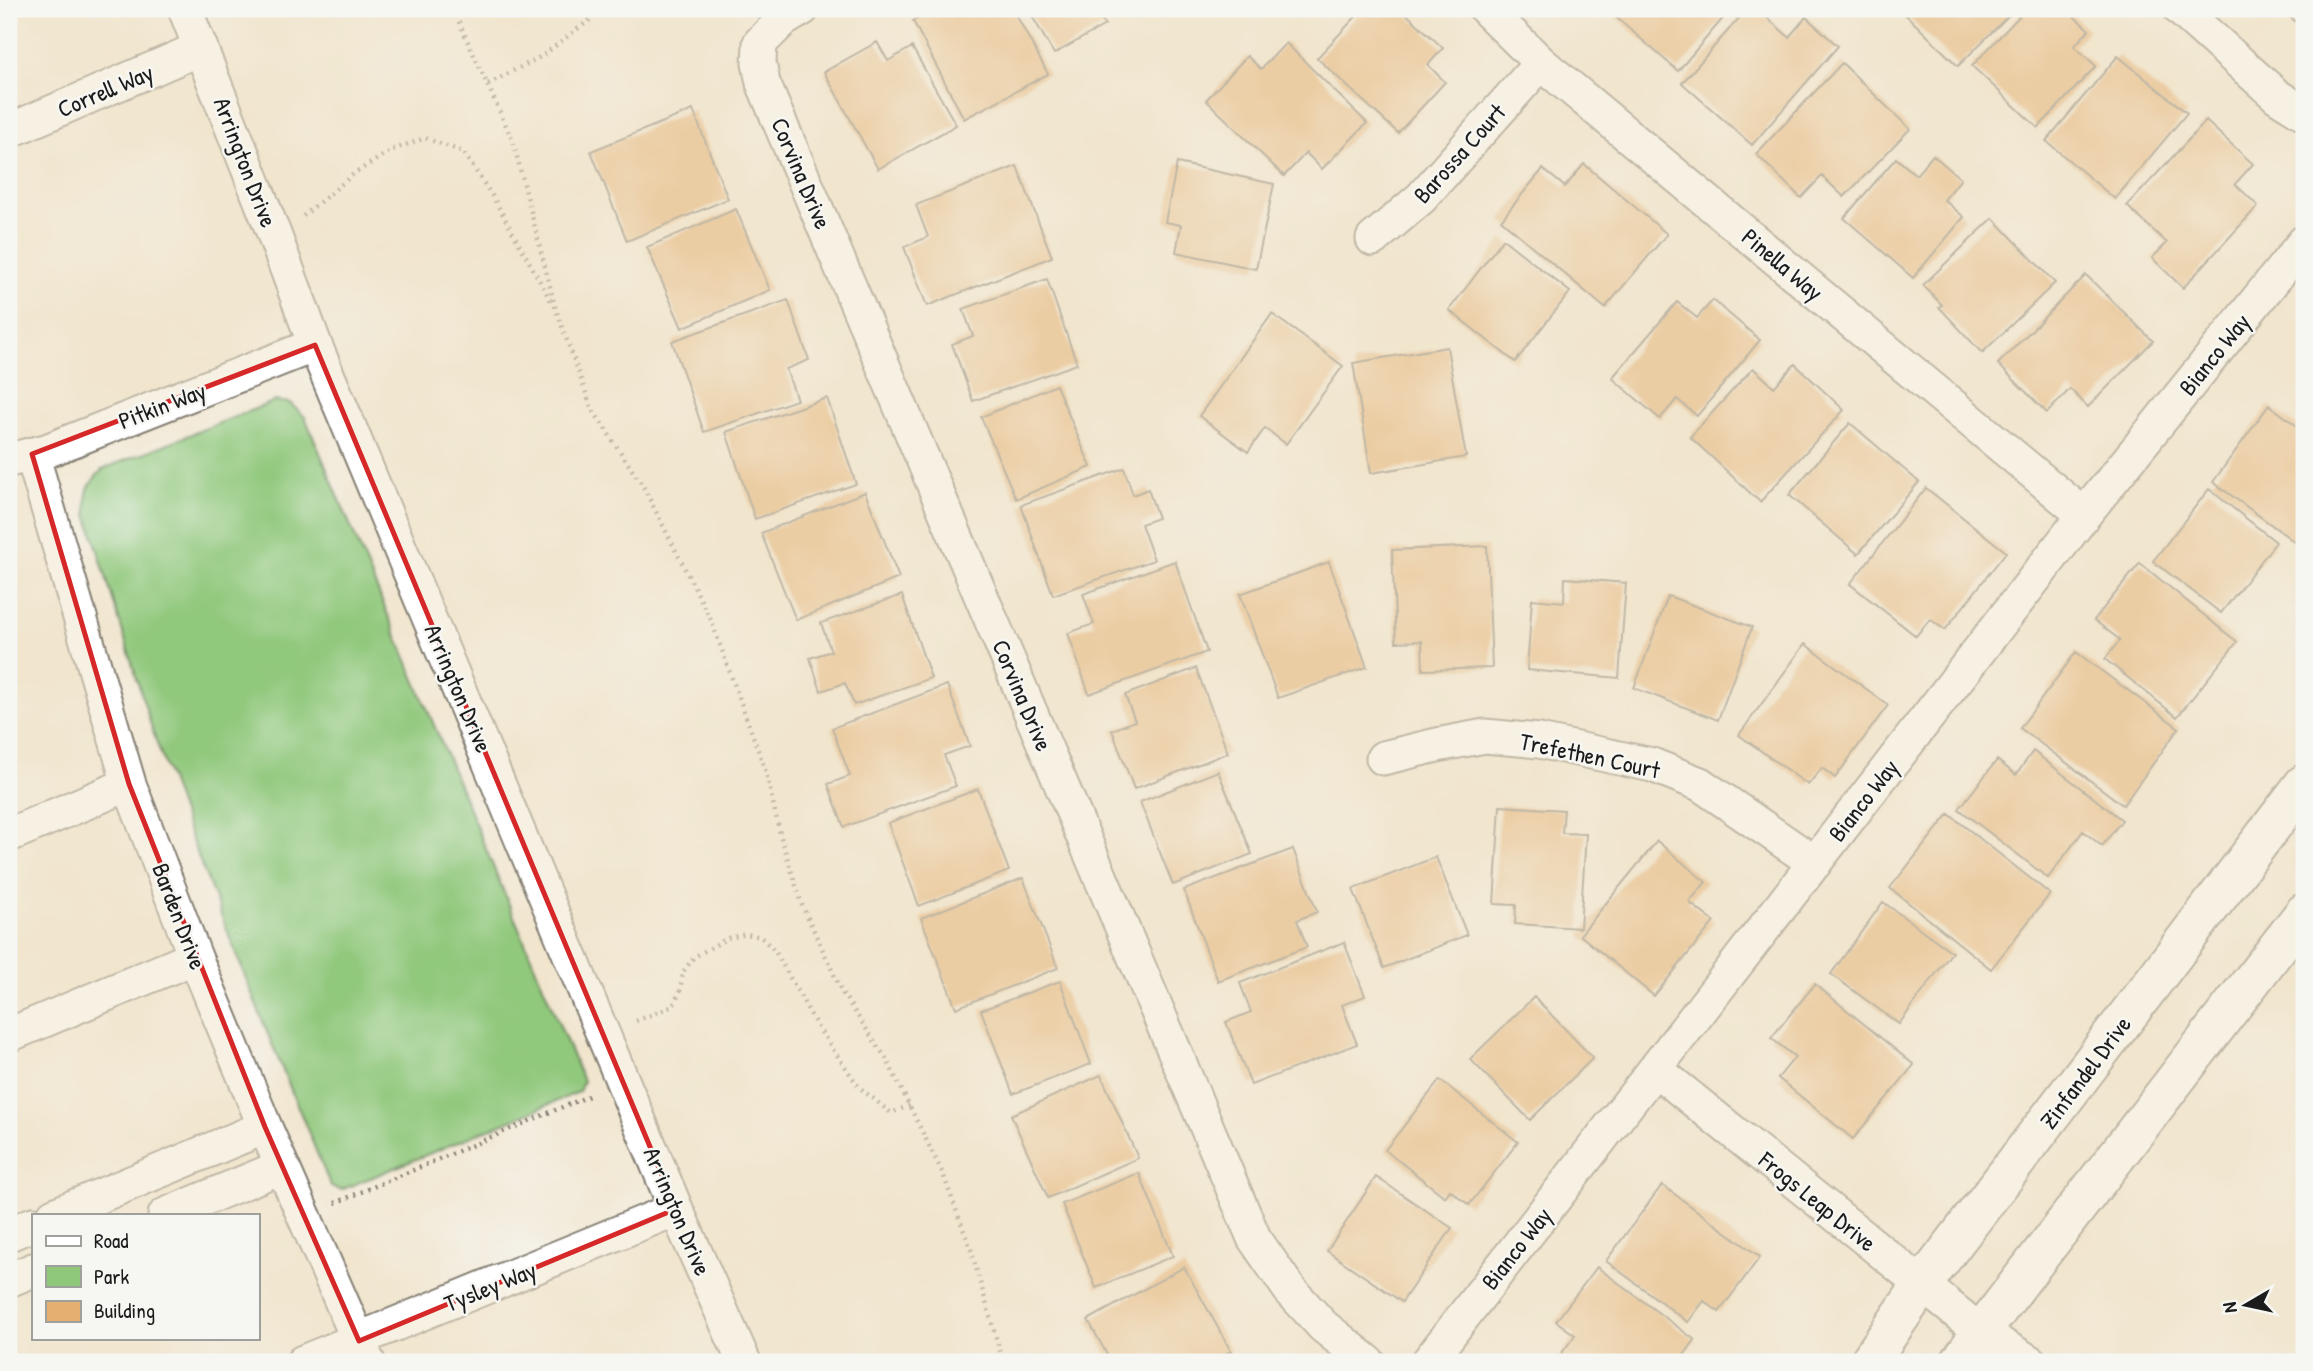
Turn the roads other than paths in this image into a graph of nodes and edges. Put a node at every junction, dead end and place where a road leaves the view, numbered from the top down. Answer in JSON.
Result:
{"nodes":[{"id":1,"x":185,"y":9,"type":"edge"},
{"id":2,"x":802,"y":9,"type":"edge"},
{"id":3,"x":1486,"y":9,"type":"edge"},
{"id":4,"x":2180,"y":9,"type":"edge"},
{"id":5,"x":201,"y":48,"type":"junction"},
{"id":6,"x":1541,"y":63,"type":"junction"},
{"id":7,"x":2304,"y":113,"type":"edge"},
{"id":8,"x":9,"y":131,"type":"edge"},
{"id":9,"x":1373,"y":239,"type":"dead end"},
{"id":10,"x":2304,"y":242,"type":"edge"},
{"id":11,"x":315,"y":345,"type":"junction"},
{"id":12,"x":20,"y":457,"type":"edge"},
{"id":13,"x":2084,"y":515,"type":"junction"},
{"id":14,"x":1383,"y":758,"type":"dead end"},
{"id":15,"x":129,"y":784,"type":"junction"},
{"id":16,"x":2304,"y":784,"type":"edge"},
{"id":17,"x":9,"y":835,"type":"edge"},
{"id":18,"x":1815,"y":863,"type":"junction"},
{"id":19,"x":2304,"y":913,"type":"edge"},
{"id":20,"x":195,"y":957,"type":"junction"},
{"id":21,"x":9,"y":1035,"type":"edge"},
{"id":22,"x":1655,"y":1069,"type":"junction"},
{"id":23,"x":265,"y":1127,"type":"junction"},
{"id":24,"x":281,"y":1167,"type":"junction"},
{"id":25,"x":676,"y":1209,"type":"junction"},
{"id":26,"x":56,"y":1214,"type":"edge"},
{"id":27,"x":167,"y":1214,"type":"edge"},
{"id":28,"x":32,"y":1224,"type":"edge"},
{"id":29,"x":9,"y":1234,"type":"edge"},
{"id":30,"x":32,"y":1270,"type":"edge"},
{"id":31,"x":9,"y":1280,"type":"edge"},
{"id":32,"x":1922,"y":1285,"type":"junction"},
{"id":33,"x":1971,"y":1347,"type":"edge"},
{"id":34,"x":363,"y":1351,"type":"edge"},
{"id":35,"x":303,"y":1362,"type":"edge"},
{"id":36,"x":744,"y":1362,"type":"edge"},
{"id":37,"x":1368,"y":1362,"type":"edge"},
{"id":38,"x":1429,"y":1362,"type":"edge"},
{"id":39,"x":1869,"y":1362,"type":"edge"},
{"id":40,"x":2030,"y":1362,"type":"edge"}],
"edges":[{"from":1,"to":5,"type":"street","name":"Arrington Drive"},
{"from":2,"to":37,"type":"street","name":"Corvina Drive"},
{"from":3,"to":6,"type":"street","name":"Pinella Way"},
{"from":4,"to":7,"type":"street"},
{"from":5,"to":8,"type":"street","name":"Correll Way"},
{"from":5,"to":11,"type":"street","name":"Arrington Drive"},
{"from":6,"to":9,"type":"street","name":"Barossa Court"},
{"from":6,"to":13,"type":"street","name":"Pinella Way"},
{"from":10,"to":13,"type":"street","name":"Bianco Way"},
{"from":11,"to":12,"type":"street","name":"Pitkin Way"},
{"from":11,"to":25,"type":"street","name":"Arrington Drive"},
{"from":12,"to":15,"type":"street","name":"Barden Drive"},
{"from":13,"to":18,"type":"street","name":"Bianco Way"},
{"from":14,"to":18,"type":"street","name":"Trefethen Court"},
{"from":15,"to":17,"type":"street"},
{"from":15,"to":20,"type":"street","name":"Barden Drive"},
{"from":16,"to":32,"type":"street","name":"Zinfandel Drive"},
{"from":18,"to":22,"type":"street","name":"Bianco Way"},
{"from":19,"to":33,"type":"street"},
{"from":20,"to":21,"type":"street"},
{"from":20,"to":23,"type":"street","name":"Barden Drive"},
{"from":22,"to":32,"type":"street","name":"Frogs Leap Drive"},
{"from":22,"to":38,"type":"street","name":"Bianco Way"},
{"from":23,"to":24,"type":"street","name":"Barden Drive"},
{"from":23,"to":26,"type":"street"},
{"from":24,"to":27,"type":"street"},
{"from":24,"to":34,"type":"street","name":"Barden Drive"},
{"from":25,"to":34,"type":"street","name":"Tysley Way"},
{"from":25,"to":36,"type":"street","name":"Arrington Drive"},
{"from":28,"to":29,"type":"street"},
{"from":30,"to":31,"type":"street"},
{"from":32,"to":33,"type":"street","name":"Frogs Leap Drive"},
{"from":32,"to":39,"type":"street","name":"Zinfandel Drive"},
{"from":33,"to":40,"type":"street","name":"Frogs Leap Drive"},
{"from":34,"to":35,"type":"street","name":"Tysley Way"}]}
